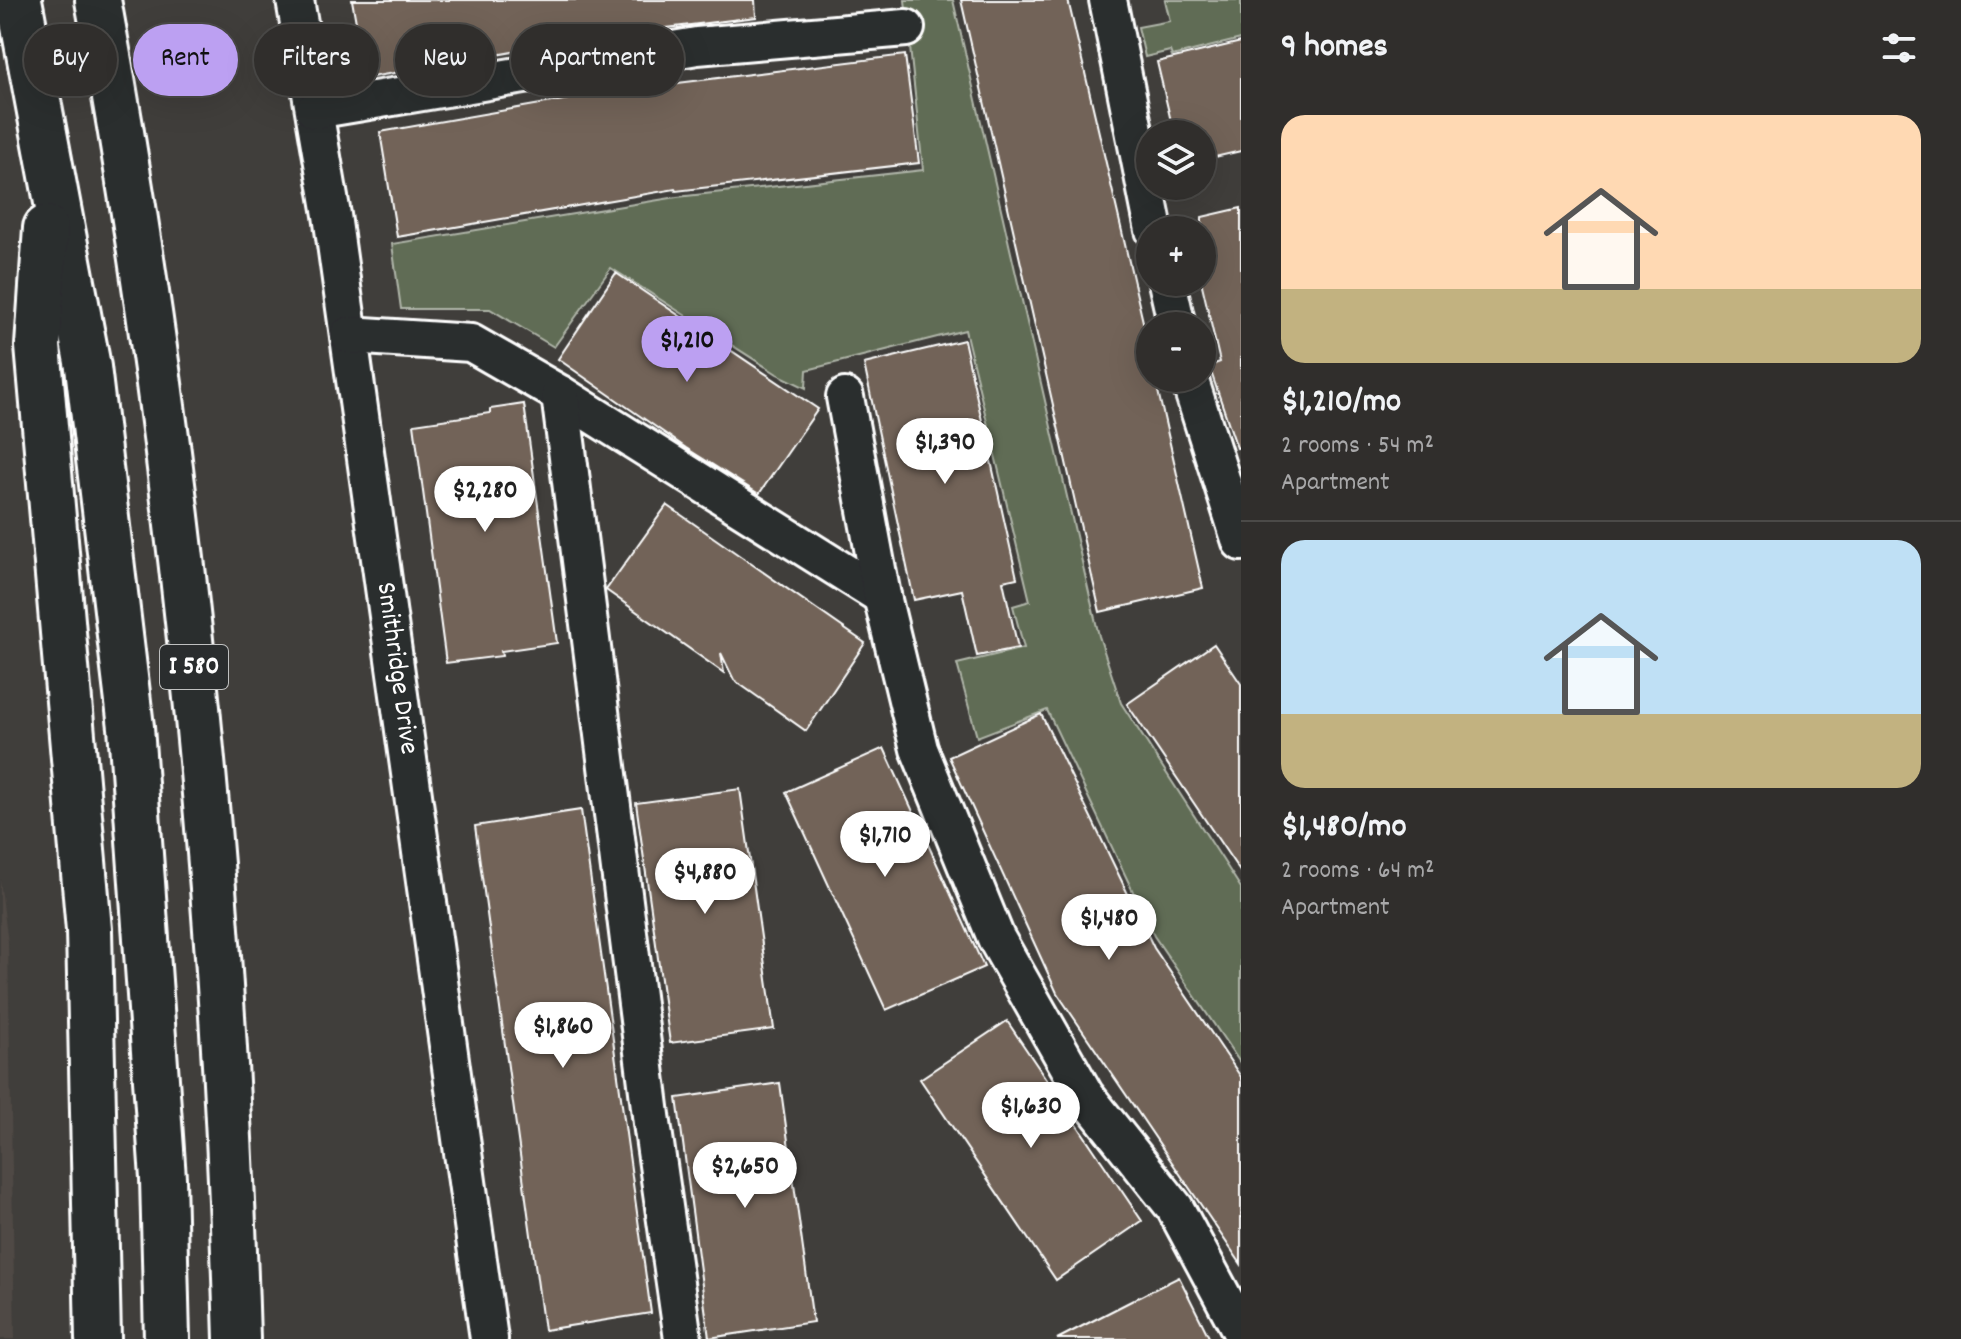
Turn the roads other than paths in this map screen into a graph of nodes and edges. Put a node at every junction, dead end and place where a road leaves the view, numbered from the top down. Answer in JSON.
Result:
{"nodes":[{"id":1,"x":19,"y":0,"type":"edge"},
{"id":2,"x":98,"y":0,"type":"edge"},
{"id":3,"x":295,"y":0,"type":"edge"},
{"id":4,"x":1108,"y":0,"type":"edge"},
{"id":5,"x":906,"y":28,"type":"dead end"},
{"id":6,"x":315,"y":110,"type":"junction"},
{"id":7,"x":50,"y":162,"type":"junction"},
{"id":8,"x":1151,"y":216,"type":"edge"},
{"id":9,"x":349,"y":335,"type":"junction"},
{"id":10,"x":1193,"y":392,"type":"edge"},
{"id":11,"x":560,"y":394,"type":"junction"},
{"id":12,"x":845,"y":397,"type":"dead end"},
{"id":13,"x":1241,"y":542,"type":"edge"},
{"id":14,"x":882,"y":596,"type":"junction"},
{"id":15,"x":1241,"y":1331,"type":"edge"},
{"id":16,"x":98,"y":1339,"type":"edge"},
{"id":17,"x":167,"y":1339,"type":"edge"},
{"id":18,"x":237,"y":1339,"type":"edge"},
{"id":19,"x":489,"y":1339,"type":"edge"},
{"id":20,"x":683,"y":1339,"type":"edge"}],
"edges":[{"from":1,"to":7,"type":"highway","number":"I 580"},
{"from":2,"to":18,"type":"highway","number":"I 580"},
{"from":3,"to":6,"type":"street","name":"Smithridge Drive"},
{"from":4,"to":8,"type":"street"},
{"from":5,"to":6,"type":"street"},
{"from":6,"to":9,"type":"street","name":"Smithridge Drive"},
{"from":7,"to":16,"type":"highway"},
{"from":7,"to":17,"type":"highway","number":"I 580"},
{"from":9,"to":11,"type":"street"},
{"from":9,"to":19,"type":"street","name":"Smithridge Drive"},
{"from":10,"to":13,"type":"street"},
{"from":11,"to":14,"type":"street"},
{"from":11,"to":20,"type":"street"},
{"from":12,"to":14,"type":"street"},
{"from":14,"to":15,"type":"street"}]}
